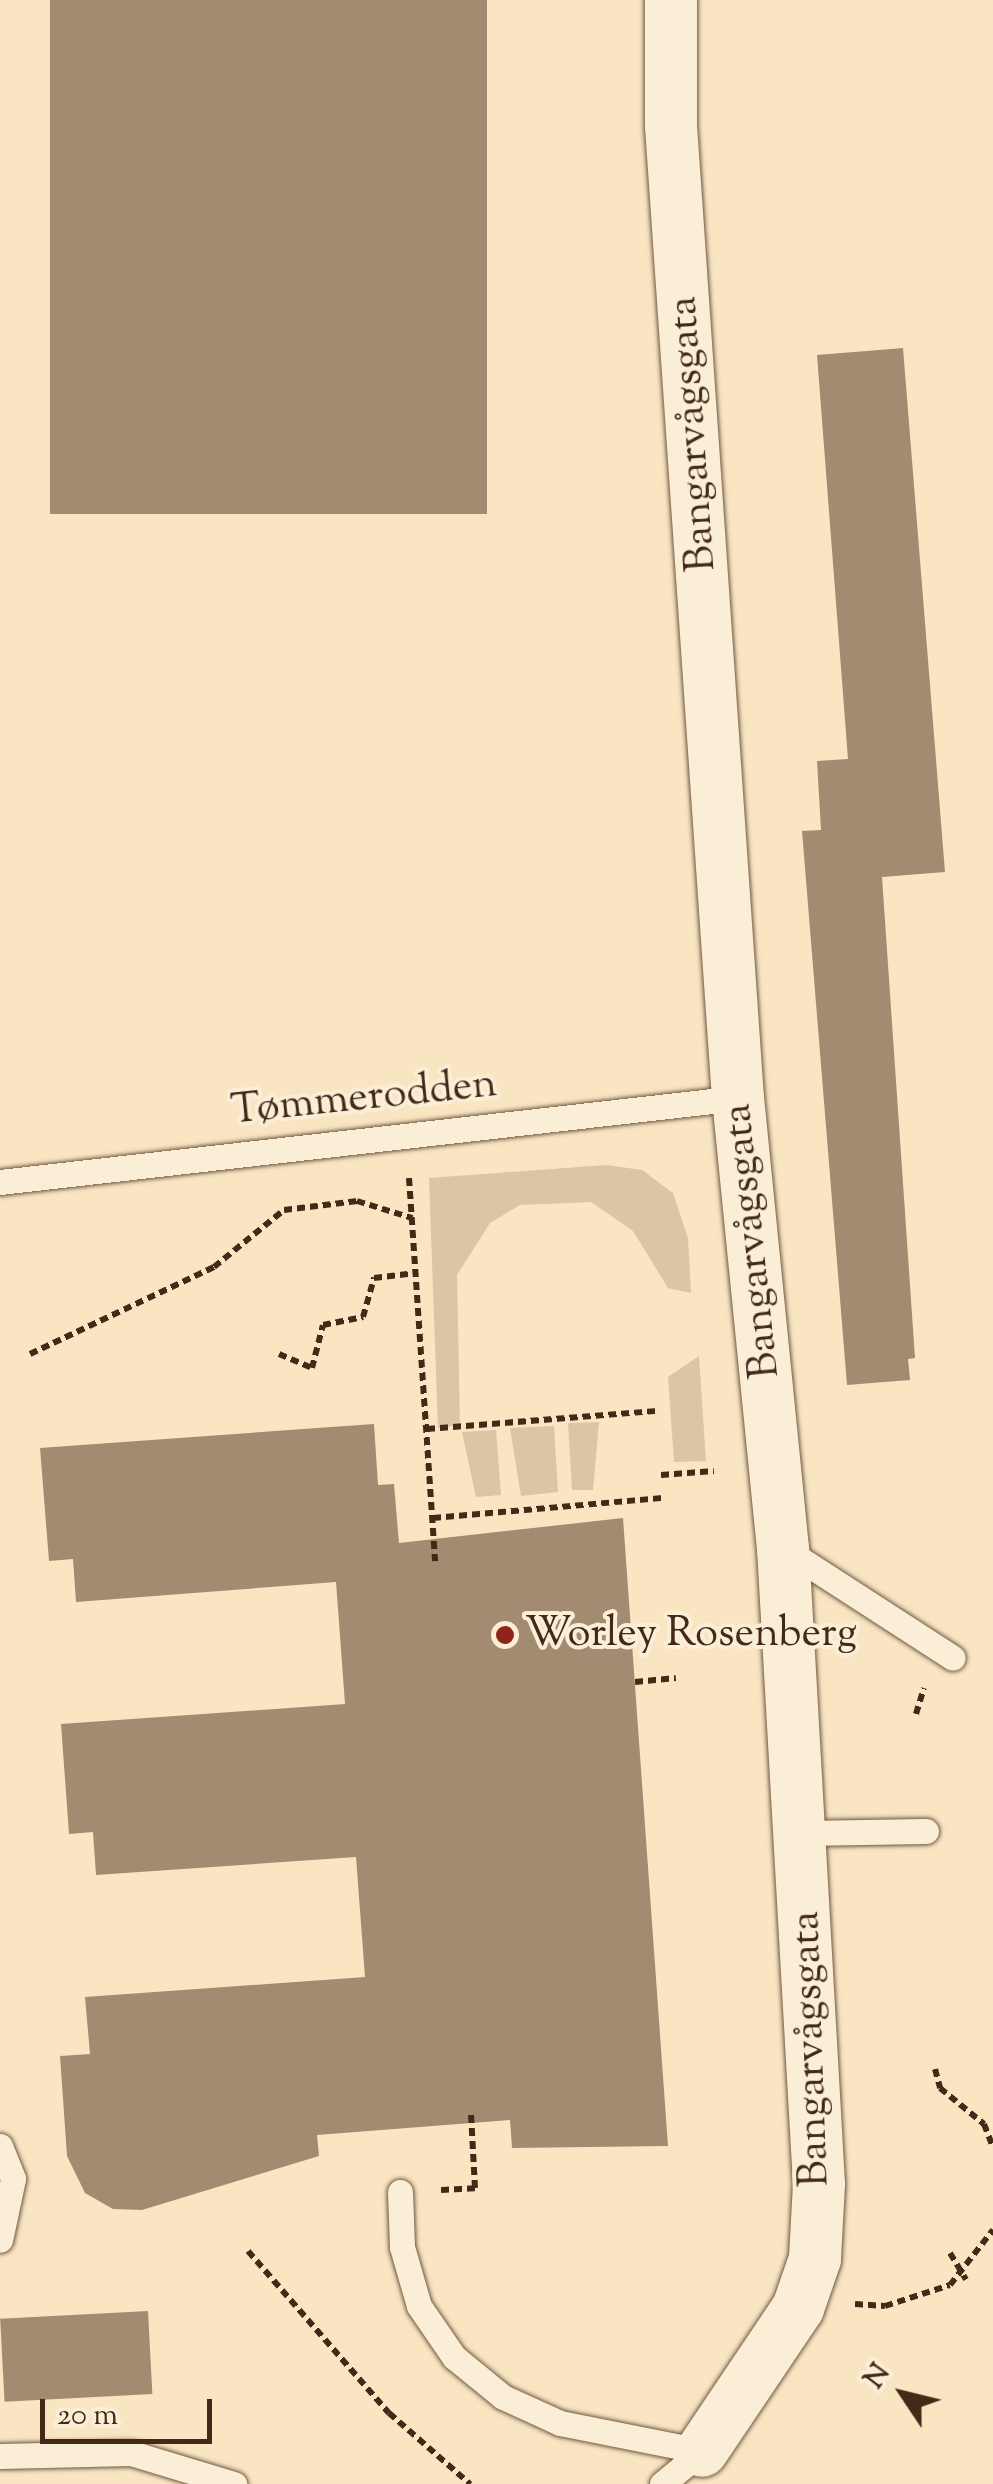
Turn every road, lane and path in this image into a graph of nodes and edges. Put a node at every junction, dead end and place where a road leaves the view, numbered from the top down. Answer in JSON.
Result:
{"nodes":[{"id":1,"x":671,"y":0,"type":"edge"},
{"id":2,"x":738,"y":1098,"type":"junction"},
{"id":3,"x":405,"y":1135,"type":"junction"},
{"id":4,"x":0,"y":1182,"type":"edge"},
{"id":5,"x":412,"y":1218,"type":"junction"},
{"id":6,"x":416,"y":1273,"type":"junction"},
{"id":7,"x":30,"y":1354,"type":"dead end"},
{"id":8,"x":278,"y":1354,"type":"dead end"},
{"id":9,"x":657,"y":1410,"type":"dead end"},
{"id":10,"x":427,"y":1429,"type":"junction"},
{"id":11,"x":714,"y":1471,"type":"dead end"},
{"id":12,"x":661,"y":1476,"type":"dead end"},
{"id":13,"x":662,"y":1498,"type":"dead end"},
{"id":14,"x":433,"y":1518,"type":"junction"},
{"id":15,"x":782,"y":1548,"type":"junction"},
{"id":16,"x":435,"y":1561,"type":"dead end"},
{"id":17,"x":954,"y":1658,"type":"dead end"},
{"id":18,"x":676,"y":1678,"type":"dead end"},
{"id":19,"x":634,"y":1682,"type":"dead end"},
{"id":20,"x":926,"y":1830,"type":"dead end"},
{"id":21,"x":802,"y":1832,"type":"junction"},
{"id":22,"x":934,"y":2069,"type":"dead end"},
{"id":23,"x":471,"y":2113,"type":"dead end"},
{"id":24,"x":0,"y":2146,"type":"edge"},
{"id":25,"x":993,"y":2147,"type":"edge"},
{"id":26,"x":400,"y":2192,"type":"joint"},
{"id":27,"x":0,"y":2240,"type":"edge"},
{"id":28,"x":248,"y":2251,"type":"dead end"},
{"id":29,"x":950,"y":2252,"type":"dead end"},
{"id":30,"x":966,"y":2280,"type":"dead end"},
{"id":31,"x":702,"y":2451,"type":"junction"},
{"id":32,"x":0,"y":2456,"type":"edge"},
{"id":33,"x":234,"y":2484,"type":"edge"},
{"id":34,"x":470,"y":2484,"type":"edge"},
{"id":35,"x":662,"y":2484,"type":"edge"}],
"edges":[{"from":1,"to":2,"type":"street","name":"Bangarvågsgata"},
{"from":2,"to":3,"type":"lane","name":"Tømmerodden"},
{"from":2,"to":15,"type":"street","name":"Bangarvågsgata"},
{"from":3,"to":4,"type":"lane","name":"Tømmerodden"},
{"from":3,"to":5,"type":"path"},
{"from":5,"to":6,"type":"path"},
{"from":5,"to":7,"type":"path"},
{"from":6,"to":8,"type":"path"},
{"from":6,"to":10,"type":"path"},
{"from":9,"to":10,"type":"path"},
{"from":10,"to":14,"type":"path"},
{"from":11,"to":12,"type":"path"},
{"from":13,"to":14,"type":"path"},
{"from":14,"to":16,"type":"path"},
{"from":15,"to":17,"type":"lane"},
{"from":15,"to":21,"type":"street","name":"Bangarvågsgata"},
{"from":18,"to":19,"type":"path"},
{"from":20,"to":21,"type":"lane"},
{"from":21,"to":31,"type":"street","name":"Bangarvågsgata"},
{"from":22,"to":25,"type":"path"},
{"from":23,"to":26,"type":"path"},
{"from":24,"to":27,"type":"lane"},
{"from":26,"to":31,"type":"lane"},
{"from":28,"to":34,"type":"path"},
{"from":29,"to":30,"type":"path"},
{"from":31,"to":35,"type":"lane"},
{"from":32,"to":33,"type":"lane"}]}
